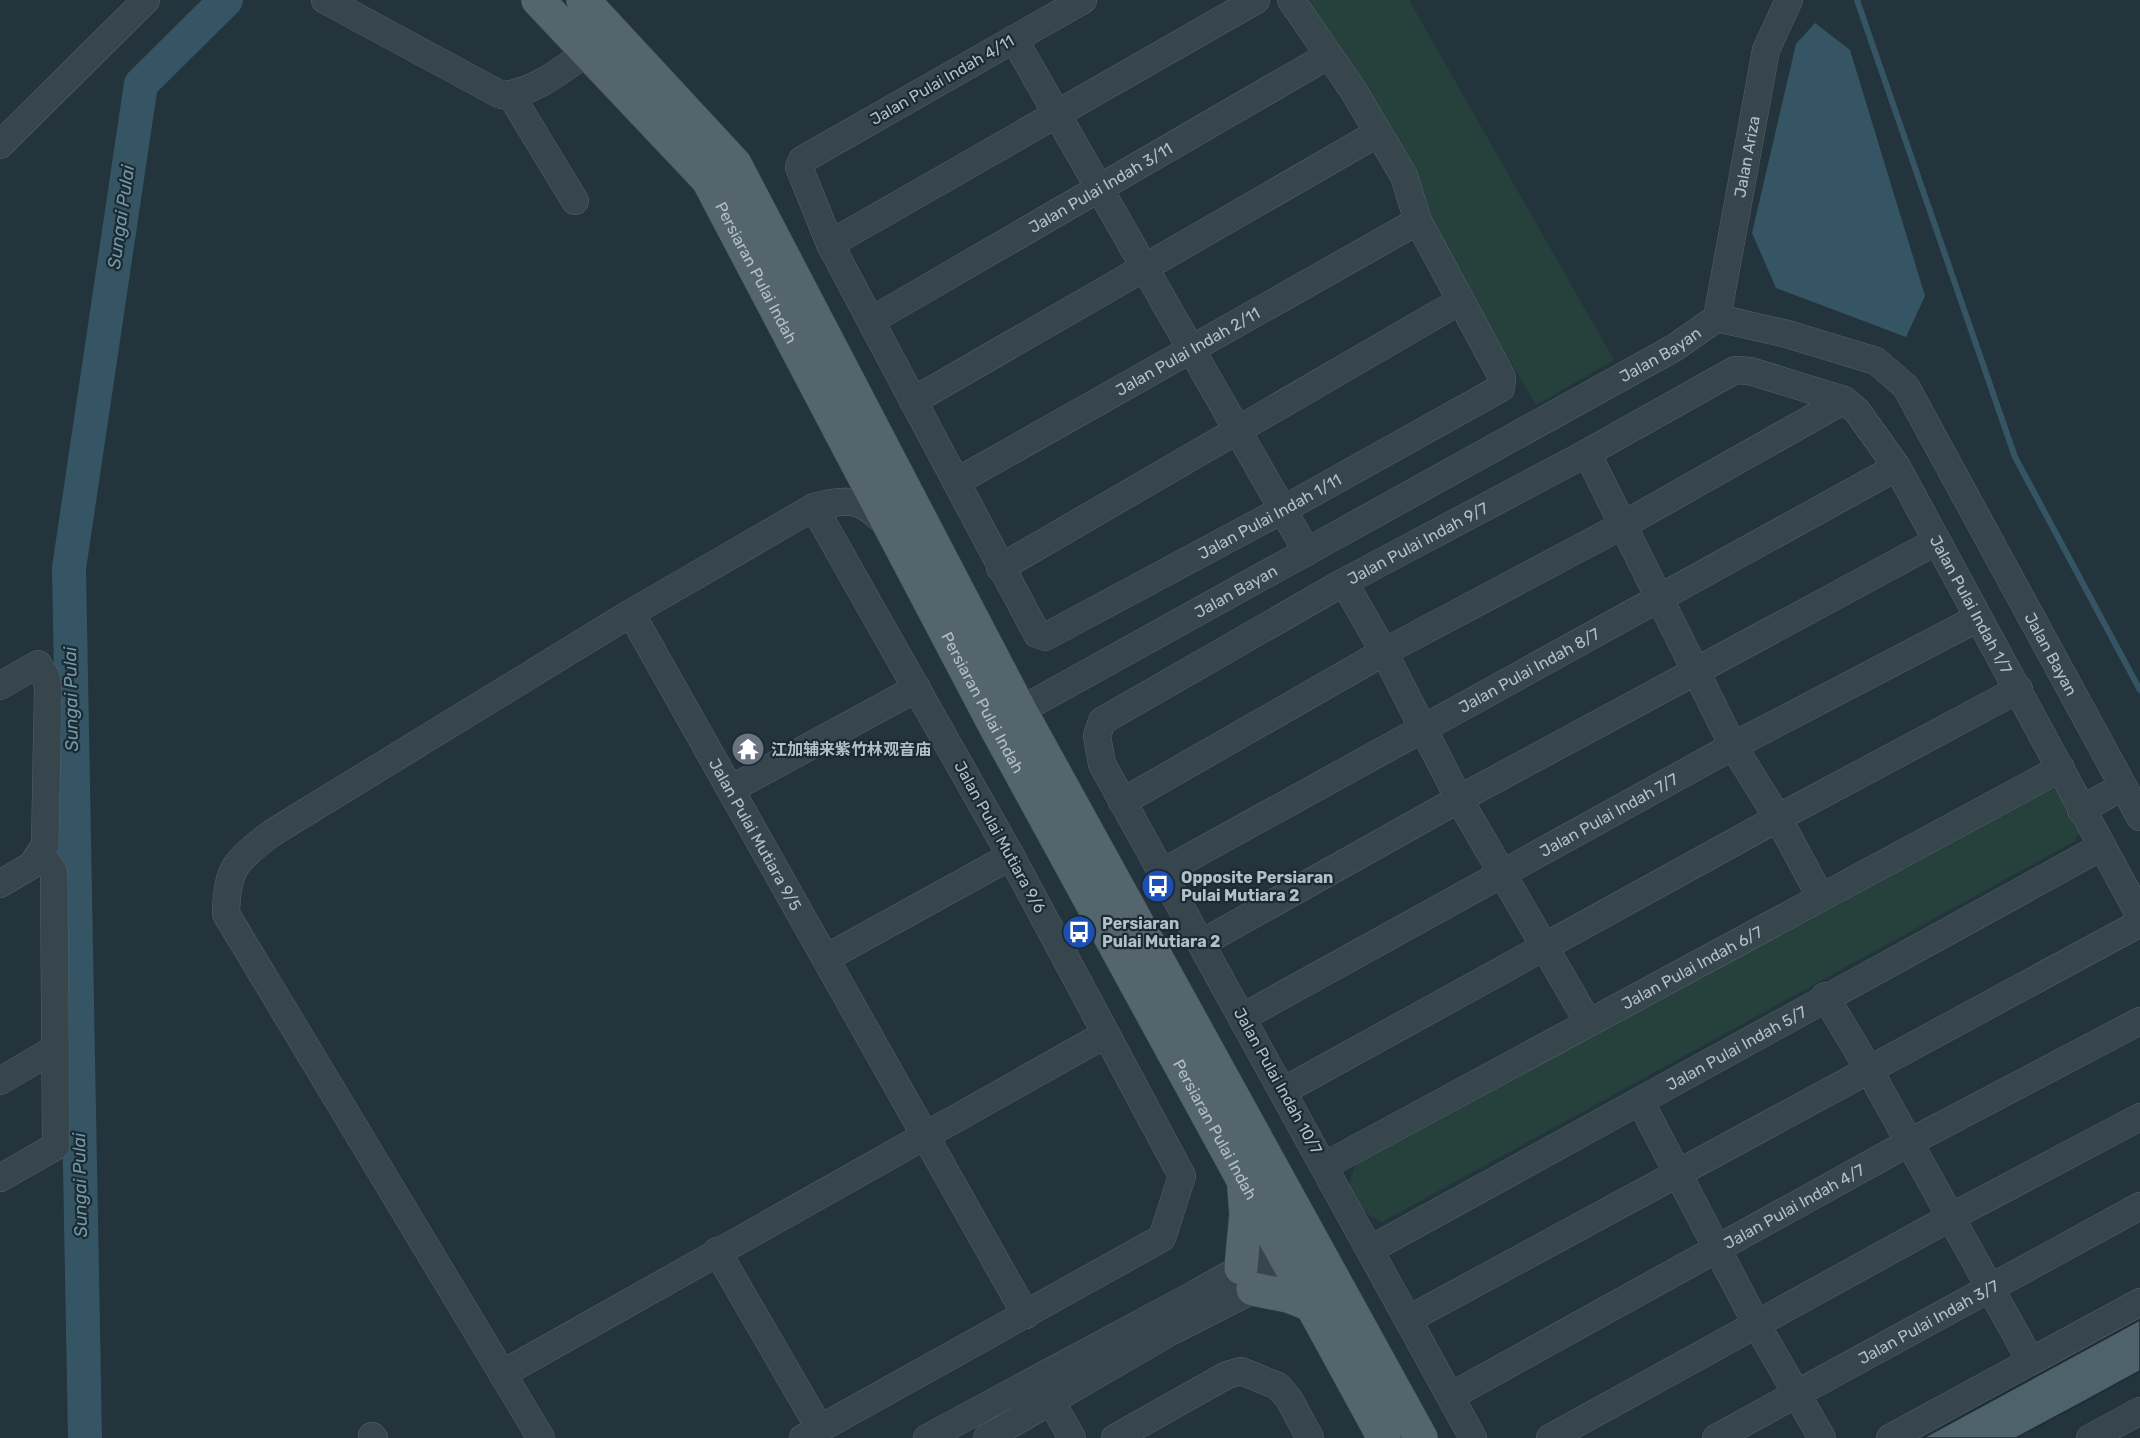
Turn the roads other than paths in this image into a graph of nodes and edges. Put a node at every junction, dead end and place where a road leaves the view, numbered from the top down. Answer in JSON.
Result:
{"nodes":[{"id":1,"x":147,"y":0,"type":"edge"},
{"id":2,"x":325,"y":0,"type":"edge"},
{"id":3,"x":538,"y":0,"type":"edge"},
{"id":4,"x":1083,"y":0,"type":"edge"},
{"id":5,"x":1256,"y":0,"type":"edge"},
{"id":6,"x":1291,"y":0,"type":"edge"},
{"id":7,"x":1789,"y":0,"type":"edge"},
{"id":8,"x":583,"y":2,"type":"edge"},
{"id":9,"x":1014,"y":39,"type":"junction"},
{"id":10,"x":587,"y":52,"type":"junction"},
{"id":11,"x":1329,"y":55,"type":"junction"},
{"id":12,"x":510,"y":94,"type":"junction"},
{"id":13,"x":643,"y":111,"type":"junction"},
{"id":14,"x":1056,"y":114,"type":"junction"},
{"id":15,"x":1378,"y":133,"type":"junction"},
{"id":16,"x":0,"y":145,"type":"edge"},
{"id":17,"x":1099,"y":189,"type":"junction"},
{"id":18,"x":575,"y":201,"type":"dead end"},
{"id":19,"x":1418,"y":221,"type":"junction"},
{"id":20,"x":830,"y":244,"type":"junction"},
{"id":21,"x":1145,"y":267,"type":"junction"},
{"id":22,"x":1460,"y":301,"type":"junction"},
{"id":23,"x":1717,"y":318,"type":"junction"},
{"id":24,"x":872,"y":320,"type":"junction"},
{"id":25,"x":1192,"y":349,"type":"junction"},
{"id":26,"x":1735,"y":370,"type":"joint"},
{"id":27,"x":1844,"y":400,"type":"junction"},
{"id":28,"x":912,"y":401,"type":"junction"},
{"id":29,"x":1238,"y":428,"type":"junction"},
{"id":30,"x":1587,"y":453,"type":"junction"},
{"id":31,"x":1897,"y":467,"type":"junction"},
{"id":32,"x":956,"y":482,"type":"junction"},
{"id":33,"x":814,"y":507,"type":"junction"},
{"id":34,"x":1284,"y":509,"type":"junction"},
{"id":35,"x":1623,"y":525,"type":"junction"},
{"id":36,"x":891,"y":529,"type":"junction"},
{"id":37,"x":1937,"y":541,"type":"junction"},
{"id":38,"x":1307,"y":552,"type":"junction"},
{"id":39,"x":1000,"y":567,"type":"junction"},
{"id":40,"x":1344,"y":582,"type":"junction"},
{"id":41,"x":1660,"y":600,"type":"junction"},
{"id":42,"x":631,"y":613,"type":"junction"},
{"id":43,"x":1978,"y":618,"type":"junction"},
{"id":44,"x":1384,"y":652,"type":"junction"},
{"id":45,"x":1696,"y":670,"type":"junction"},
{"id":46,"x":0,"y":686,"type":"edge"},
{"id":47,"x":917,"y":688,"type":"junction"},
{"id":48,"x":2019,"y":689,"type":"junction"},
{"id":49,"x":1007,"y":718,"type":"junction"},
{"id":50,"x":1102,"y":721,"type":"joint"},
{"id":51,"x":1422,"y":728,"type":"junction"},
{"id":52,"x":1733,"y":746,"type":"junction"},
{"id":53,"x":2061,"y":768,"type":"junction"},
{"id":54,"x":2123,"y":786,"type":"junction"},
{"id":55,"x":731,"y":789,"type":"junction"},
{"id":56,"x":1459,"y":799,"type":"junction"},
{"id":57,"x":1122,"y":802,"type":"junction"},
{"id":58,"x":2082,"y":810,"type":"junction"},
{"id":59,"x":2140,"y":817,"type":"edge"},
{"id":60,"x":1778,"y":818,"type":"junction"},
{"id":61,"x":2101,"y":847,"type":"junction"},
{"id":62,"x":1011,"y":856,"type":"junction"},
{"id":63,"x":39,"y":857,"type":"junction"},
{"id":64,"x":1162,"y":872,"type":"junction"},
{"id":65,"x":1502,"y":874,"type":"junction"},
{"id":66,"x":0,"y":884,"type":"edge"},
{"id":67,"x":1820,"y":896,"type":"junction"},
{"id":68,"x":2140,"y":916,"type":"edge"},
{"id":69,"x":2140,"y":923,"type":"edge"},
{"id":70,"x":1202,"y":943,"type":"junction"},
{"id":71,"x":1544,"y":948,"type":"junction"},
{"id":72,"x":826,"y":958,"type":"junction"},
{"id":73,"x":1825,"y":996,"type":"junction"},
{"id":74,"x":1243,"y":1017,"type":"junction"},
{"id":75,"x":2140,"y":1021,"type":"edge"},
{"id":76,"x":1588,"y":1022,"type":"junction"},
{"id":77,"x":1106,"y":1034,"type":"junction"},
{"id":78,"x":56,"y":1048,"type":"junction"},
{"id":79,"x":1868,"y":1068,"type":"junction"},
{"id":80,"x":0,"y":1081,"type":"edge"},
{"id":81,"x":1283,"y":1091,"type":"junction"},
{"id":82,"x":1640,"y":1101,"type":"junction"},
{"id":83,"x":2140,"y":1117,"type":"edge"},
{"id":84,"x":925,"y":1136,"type":"junction"},
{"id":85,"x":1908,"y":1143,"type":"junction"},
{"id":86,"x":1324,"y":1166,"type":"junction"},
{"id":87,"x":1677,"y":1174,"type":"junction"},
{"id":88,"x":0,"y":1178,"type":"edge"},
{"id":89,"x":1243,"y":1184,"type":"junction"},
{"id":90,"x":2140,"y":1206,"type":"edge"},
{"id":91,"x":1951,"y":1217,"type":"junction"},
{"id":92,"x":1313,"y":1242,"type":"junction"},
{"id":93,"x":1371,"y":1249,"type":"junction"},
{"id":94,"x":1719,"y":1249,"type":"junction"},
{"id":95,"x":717,"y":1251,"type":"junction"},
{"id":96,"x":1284,"y":1258,"type":"junction"},
{"id":97,"x":1247,"y":1278,"type":"junction"},
{"id":98,"x":1988,"y":1288,"type":"junction"},
{"id":99,"x":2140,"y":1302,"type":"edge"},
{"id":100,"x":1311,"y":1305,"type":"junction"},
{"id":101,"x":1026,"y":1315,"type":"junction"},
{"id":102,"x":1409,"y":1319,"type":"junction"},
{"id":103,"x":1757,"y":1325,"type":"junction"},
{"id":104,"x":2031,"y":1360,"type":"junction"},
{"id":105,"x":502,"y":1374,"type":"junction"},
{"id":106,"x":1798,"y":1393,"type":"junction"},
{"id":107,"x":1451,"y":1396,"type":"junction"},
{"id":108,"x":1052,"y":1401,"type":"junction"},
{"id":109,"x":2140,"y":1411,"type":"edge"},
{"id":110,"x":812,"y":1433,"type":"edge"},
{"id":111,"x":541,"y":1438,"type":"edge"},
{"id":112,"x":927,"y":1438,"type":"edge"},
{"id":113,"x":987,"y":1438,"type":"edge"},
{"id":114,"x":1072,"y":1438,"type":"edge"},
{"id":115,"x":1115,"y":1438,"type":"edge"},
{"id":116,"x":1310,"y":1438,"type":"edge"},
{"id":117,"x":1384,"y":1438,"type":"edge"},
{"id":118,"x":1421,"y":1438,"type":"edge"},
{"id":119,"x":1473,"y":1438,"type":"edge"},
{"id":120,"x":1550,"y":1438,"type":"edge"},
{"id":121,"x":1716,"y":1438,"type":"edge"},
{"id":122,"x":1822,"y":1438,"type":"edge"},
{"id":123,"x":1890,"y":1438,"type":"edge"},
{"id":124,"x":2090,"y":1438,"type":"edge"}],
"edges":[{"from":1,"to":16,"type":"street"},
{"from":2,"to":12,"type":"street"},
{"from":3,"to":10,"type":"main road","name":"Persiaran Pulai Indah"},
{"from":4,"to":9,"type":"street","name":"Jalan Pulai Indah 4/11"},
{"from":5,"to":14,"type":"street"},
{"from":6,"to":11,"type":"street"},
{"from":7,"to":23,"type":"street","name":"Jalan Ariza"},
{"from":8,"to":13,"type":"main road"},
{"from":8,"to":49,"type":"main road","name":"Persiaran Pulai Indah"},
{"from":9,"to":14,"type":"street"},
{"from":9,"to":20,"type":"street","name":"Jalan Pulai Indah 4/11"},
{"from":10,"to":12,"type":"street"},
{"from":10,"to":13,"type":"main road","name":"Persiaran Pulai Indah"},
{"from":11,"to":15,"type":"street"},
{"from":11,"to":17,"type":"street","name":"Jalan Pulai Indah 3/11"},
{"from":12,"to":18,"type":"street"},
{"from":13,"to":36,"type":"main road","name":"Persiaran Pulai Indah"},
{"from":14,"to":17,"type":"street"},
{"from":14,"to":20,"type":"street"},
{"from":15,"to":19,"type":"street"},
{"from":15,"to":21,"type":"street"},
{"from":17,"to":21,"type":"street"},
{"from":17,"to":24,"type":"street","name":"Jalan Pulai Indah 3/11"},
{"from":19,"to":22,"type":"street"},
{"from":19,"to":25,"type":"street","name":"Jalan Pulai Indah 2/11"},
{"from":20,"to":24,"type":"street"},
{"from":21,"to":25,"type":"street"},
{"from":21,"to":28,"type":"street"},
{"from":22,"to":29,"type":"street"},
{"from":22,"to":34,"type":"street","name":"Jalan Pulai Indah 1/11"},
{"from":23,"to":38,"type":"street","name":"Jalan Bayan"},
{"from":23,"to":54,"type":"street","name":"Jalan Bayan"},
{"from":24,"to":28,"type":"street"},
{"from":25,"to":29,"type":"street"},
{"from":25,"to":32,"type":"street","name":"Jalan Pulai Indah 2/11"},
{"from":26,"to":27,"type":"street","name":"Jalan Pulai Indah 1/7"},
{"from":26,"to":30,"type":"street","name":"Jalan Pulai Indah 9/7"},
{"from":27,"to":31,"type":"street","name":"Jalan Pulai Indah 1/7"},
{"from":27,"to":35,"type":"street"},
{"from":28,"to":32,"type":"street"},
{"from":29,"to":34,"type":"street"},
{"from":29,"to":39,"type":"street"},
{"from":30,"to":35,"type":"street"},
{"from":30,"to":40,"type":"street","name":"Jalan Pulai Indah 9/7"},
{"from":31,"to":37,"type":"street","name":"Jalan Pulai Indah 1/7"},
{"from":31,"to":41,"type":"street","name":"Jalan Pulai Indah 8/7"},
{"from":32,"to":39,"type":"street"},
{"from":33,"to":36,"type":"street"},
{"from":33,"to":42,"type":"street"},
{"from":33,"to":47,"type":"street","name":"Jalan Pulai Mutiara 9/6"},
{"from":34,"to":38,"type":"street"},
{"from":34,"to":39,"type":"street","name":"Jalan Pulai Indah 1/11"},
{"from":35,"to":41,"type":"street"},
{"from":35,"to":44,"type":"street"},
{"from":36,"to":49,"type":"main road","name":"Persiaran Pulai Indah"},
{"from":37,"to":43,"type":"street","name":"Jalan Pulai Indah 1/7"},
{"from":37,"to":45,"type":"street"},
{"from":38,"to":49,"type":"street","name":"Jalan Bayan"},
{"from":40,"to":44,"type":"street"},
{"from":40,"to":50,"type":"street","name":"Jalan Pulai Indah 9/7"},
{"from":41,"to":45,"type":"street"},
{"from":41,"to":51,"type":"street","name":"Jalan Pulai Indah 8/7"},
{"from":42,"to":55,"type":"street","name":"Jalan Pulai Mutiara 9/5"},
{"from":42,"to":105,"type":"street"},
{"from":43,"to":48,"type":"street","name":"Jalan Pulai Indah 1/7"},
{"from":43,"to":52,"type":"street","name":"Jalan Pulai Indah 7/7"},
{"from":44,"to":51,"type":"street"},
{"from":44,"to":57,"type":"street"},
{"from":45,"to":52,"type":"street"},
{"from":45,"to":56,"type":"street"},
{"from":46,"to":63,"type":"street"},
{"from":47,"to":55,"type":"street"},
{"from":47,"to":62,"type":"street","name":"Jalan Pulai Mutiara 9/6"},
{"from":48,"to":53,"type":"street","name":"Jalan Pulai Indah 1/7"},
{"from":48,"to":60,"type":"street"},
{"from":49,"to":89,"type":"main road","name":"Persiaran Pulai Indah"},
{"from":49,"to":92,"type":"main road","name":"Persiaran Pulai Indah"},
{"from":50,"to":57,"type":"street","name":"Jalan Pulai Indah 10/7"},
{"from":51,"to":56,"type":"street"},
{"from":51,"to":64,"type":"street","name":"Jalan Pulai Indah 8/7"},
{"from":52,"to":60,"type":"street"},
{"from":52,"to":65,"type":"street","name":"Jalan Pulai Indah 7/7"},
{"from":53,"to":58,"type":"street","name":"Jalan Pulai Indah 1/7"},
{"from":53,"to":67,"type":"street","name":"Jalan Pulai Indah 6/7"},
{"from":54,"to":58,"type":"street"},
{"from":54,"to":59,"type":"street","name":"Jalan Bayan"},
{"from":55,"to":72,"type":"street","name":"Jalan Pulai Mutiara 9/5"},
{"from":56,"to":65,"type":"street"},
{"from":56,"to":70,"type":"street"},
{"from":57,"to":64,"type":"street","name":"Jalan Pulai Indah 10/7"},
{"from":58,"to":61,"type":"street","name":"Jalan Pulai Indah 1/7"},
{"from":60,"to":67,"type":"street"},
{"from":60,"to":71,"type":"street"},
{"from":61,"to":68,"type":"street","name":"Jalan Pulai Indah 1/7"},
{"from":61,"to":73,"type":"street","name":"Jalan Pulai Indah 5/7"},
{"from":62,"to":72,"type":"street"},
{"from":62,"to":77,"type":"street","name":"Jalan Pulai Mutiara 9/6"},
{"from":63,"to":66,"type":"street"},
{"from":63,"to":78,"type":"street"},
{"from":64,"to":70,"type":"street","name":"Jalan Pulai Indah 10/7"},
{"from":65,"to":71,"type":"street"},
{"from":65,"to":74,"type":"street","name":"Jalan Pulai Indah 7/7"},
{"from":67,"to":76,"type":"street","name":"Jalan Pulai Indah 6/7"},
{"from":69,"to":79,"type":"street"},
{"from":70,"to":74,"type":"street","name":"Jalan Pulai Indah 10/7"},
{"from":71,"to":76,"type":"street"},
{"from":71,"to":81,"type":"street"},
{"from":72,"to":84,"type":"street","name":"Jalan Pulai Mutiara 9/5"},
{"from":73,"to":79,"type":"street"},
{"from":73,"to":82,"type":"street","name":"Jalan Pulai Indah 5/7"},
{"from":74,"to":81,"type":"street","name":"Jalan Pulai Indah 10/7"},
{"from":75,"to":85,"type":"street","name":"Jalan Pulai Indah 4/7"},
{"from":76,"to":86,"type":"street","name":"Jalan Pulai Indah 6/7"},
{"from":77,"to":84,"type":"street"},
{"from":77,"to":101,"type":"street","name":"Jalan Pulai Mutiara 9/6"},
{"from":78,"to":80,"type":"street"},
{"from":78,"to":88,"type":"street"},
{"from":79,"to":85,"type":"street"},
{"from":79,"to":87,"type":"street"},
{"from":81,"to":86,"type":"street","name":"Jalan Pulai Indah 10/7"},
{"from":82,"to":87,"type":"street"},
{"from":82,"to":93,"type":"street","name":"Jalan Pulai Indah 5/7"},
{"from":83,"to":91,"type":"street"},
{"from":84,"to":95,"type":"street"},
{"from":84,"to":101,"type":"street","name":"Jalan Pulai Mutiara 9/5"},
{"from":85,"to":91,"type":"street"},
{"from":85,"to":94,"type":"street","name":"Jalan Pulai Indah 4/7"},
{"from":86,"to":93,"type":"street","name":"Jalan Pulai Indah 10/7"},
{"from":87,"to":94,"type":"street"},
{"from":87,"to":102,"type":"street"},
{"from":89,"to":96,"type":"main road","name":"Persiaran Pulai Indah"},
{"from":89,"to":97,"type":"main road"},
{"from":90,"to":98,"type":"street","name":"Jalan Pulai Indah 3/7"},
{"from":91,"to":98,"type":"street"},
{"from":91,"to":103,"type":"street"},
{"from":92,"to":96,"type":"street"},
{"from":92,"to":118,"type":"main road","name":"Persiaran Pulai Indah"},
{"from":93,"to":102,"type":"street","name":"Jalan Pulai Indah 10/7"},
{"from":94,"to":103,"type":"street"},
{"from":94,"to":107,"type":"street","name":"Jalan Pulai Indah 4/7"},
{"from":95,"to":105,"type":"street"},
{"from":95,"to":110,"type":"street"},
{"from":96,"to":97,"type":"street"},
{"from":96,"to":100,"type":"main road","name":"Persiaran Pulai Indah"},
{"from":97,"to":100,"type":"main road"},
{"from":97,"to":108,"type":"street"},
{"from":97,"to":112,"type":"street"},
{"from":98,"to":104,"type":"street"},
{"from":98,"to":106,"type":"street","name":"Jalan Pulai Indah 3/7"},
{"from":99,"to":104,"type":"street"},
{"from":100,"to":117,"type":"main road","name":"Persiaran Pulai Indah"},
{"from":101,"to":110,"type":"street"},
{"from":102,"to":107,"type":"street","name":"Jalan Pulai Indah 10/7"},
{"from":103,"to":106,"type":"street"},
{"from":103,"to":120,"type":"street"},
{"from":104,"to":123,"type":"street"},
{"from":105,"to":111,"type":"street"},
{"from":106,"to":121,"type":"street","name":"Jalan Pulai Indah 3/7"},
{"from":106,"to":122,"type":"street"},
{"from":107,"to":119,"type":"street","name":"Jalan Pulai Indah 10/7"},
{"from":108,"to":113,"type":"street"},
{"from":108,"to":114,"type":"street"},
{"from":109,"to":124,"type":"street"},
{"from":115,"to":116,"type":"street"}]}
